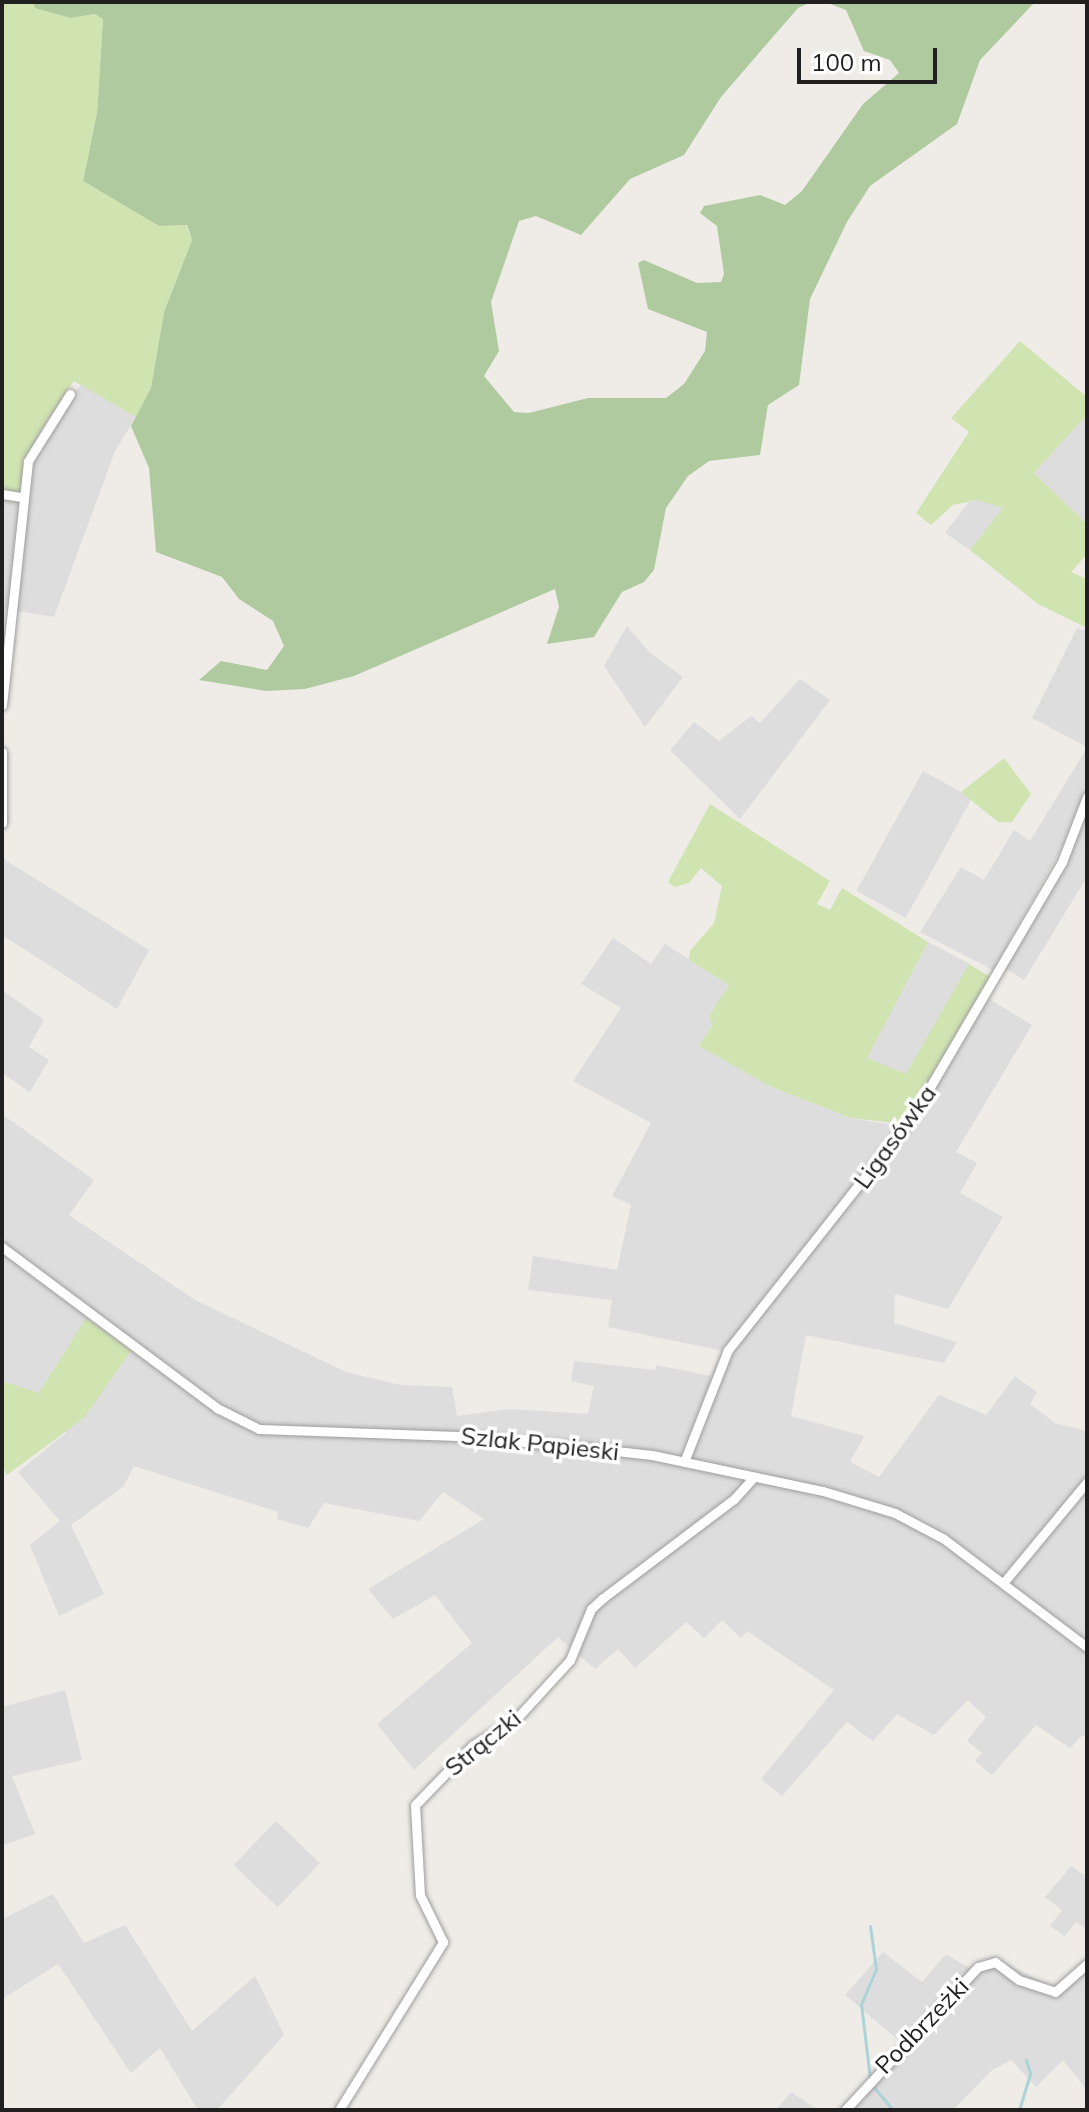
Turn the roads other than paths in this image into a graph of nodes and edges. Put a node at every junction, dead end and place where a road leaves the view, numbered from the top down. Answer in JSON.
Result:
{"nodes":[{"id":1,"x":70,"y":394,"type":"dead end"},
{"id":2,"x":2,"y":494,"type":"edge"},
{"id":3,"x":22,"y":497,"type":"junction"},
{"id":4,"x":2,"y":705,"type":"edge"},
{"id":5,"x":2,"y":752,"type":"edge"},
{"id":6,"x":1087,"y":797,"type":"edge"},
{"id":7,"x":2,"y":823,"type":"edge"},
{"id":8,"x":2,"y":1247,"type":"edge"},
{"id":9,"x":684,"y":1462,"type":"junction"},
{"id":10,"x":754,"y":1477,"type":"junction"},
{"id":11,"x":1087,"y":1482,"type":"edge"},
{"id":12,"x":1004,"y":1582,"type":"junction"},
{"id":13,"x":1087,"y":1647,"type":"edge"},
{"id":14,"x":1087,"y":1964,"type":"edge"},
{"id":15,"x":339,"y":2110,"type":"edge"},
{"id":16,"x":845,"y":2110,"type":"edge"}],
"edges":[{"from":1,"to":3,"type":"street"},
{"from":2,"to":3,"type":"street"},
{"from":3,"to":4,"type":"street"},
{"from":5,"to":7,"type":"street"},
{"from":6,"to":9,"type":"street","name":"Ligasówka"},
{"from":8,"to":9,"type":"street","name":"Szlak Papieski"},
{"from":9,"to":10,"type":"street","name":"Szlak Papieski"},
{"from":10,"to":12,"type":"street","name":"Szlak Papieski"},
{"from":10,"to":15,"type":"street","name":"Strączki"},
{"from":11,"to":12,"type":"street"},
{"from":12,"to":13,"type":"street","name":"Szlak Papieski"},
{"from":14,"to":16,"type":"street","name":"Podbrzeżki"}]}
